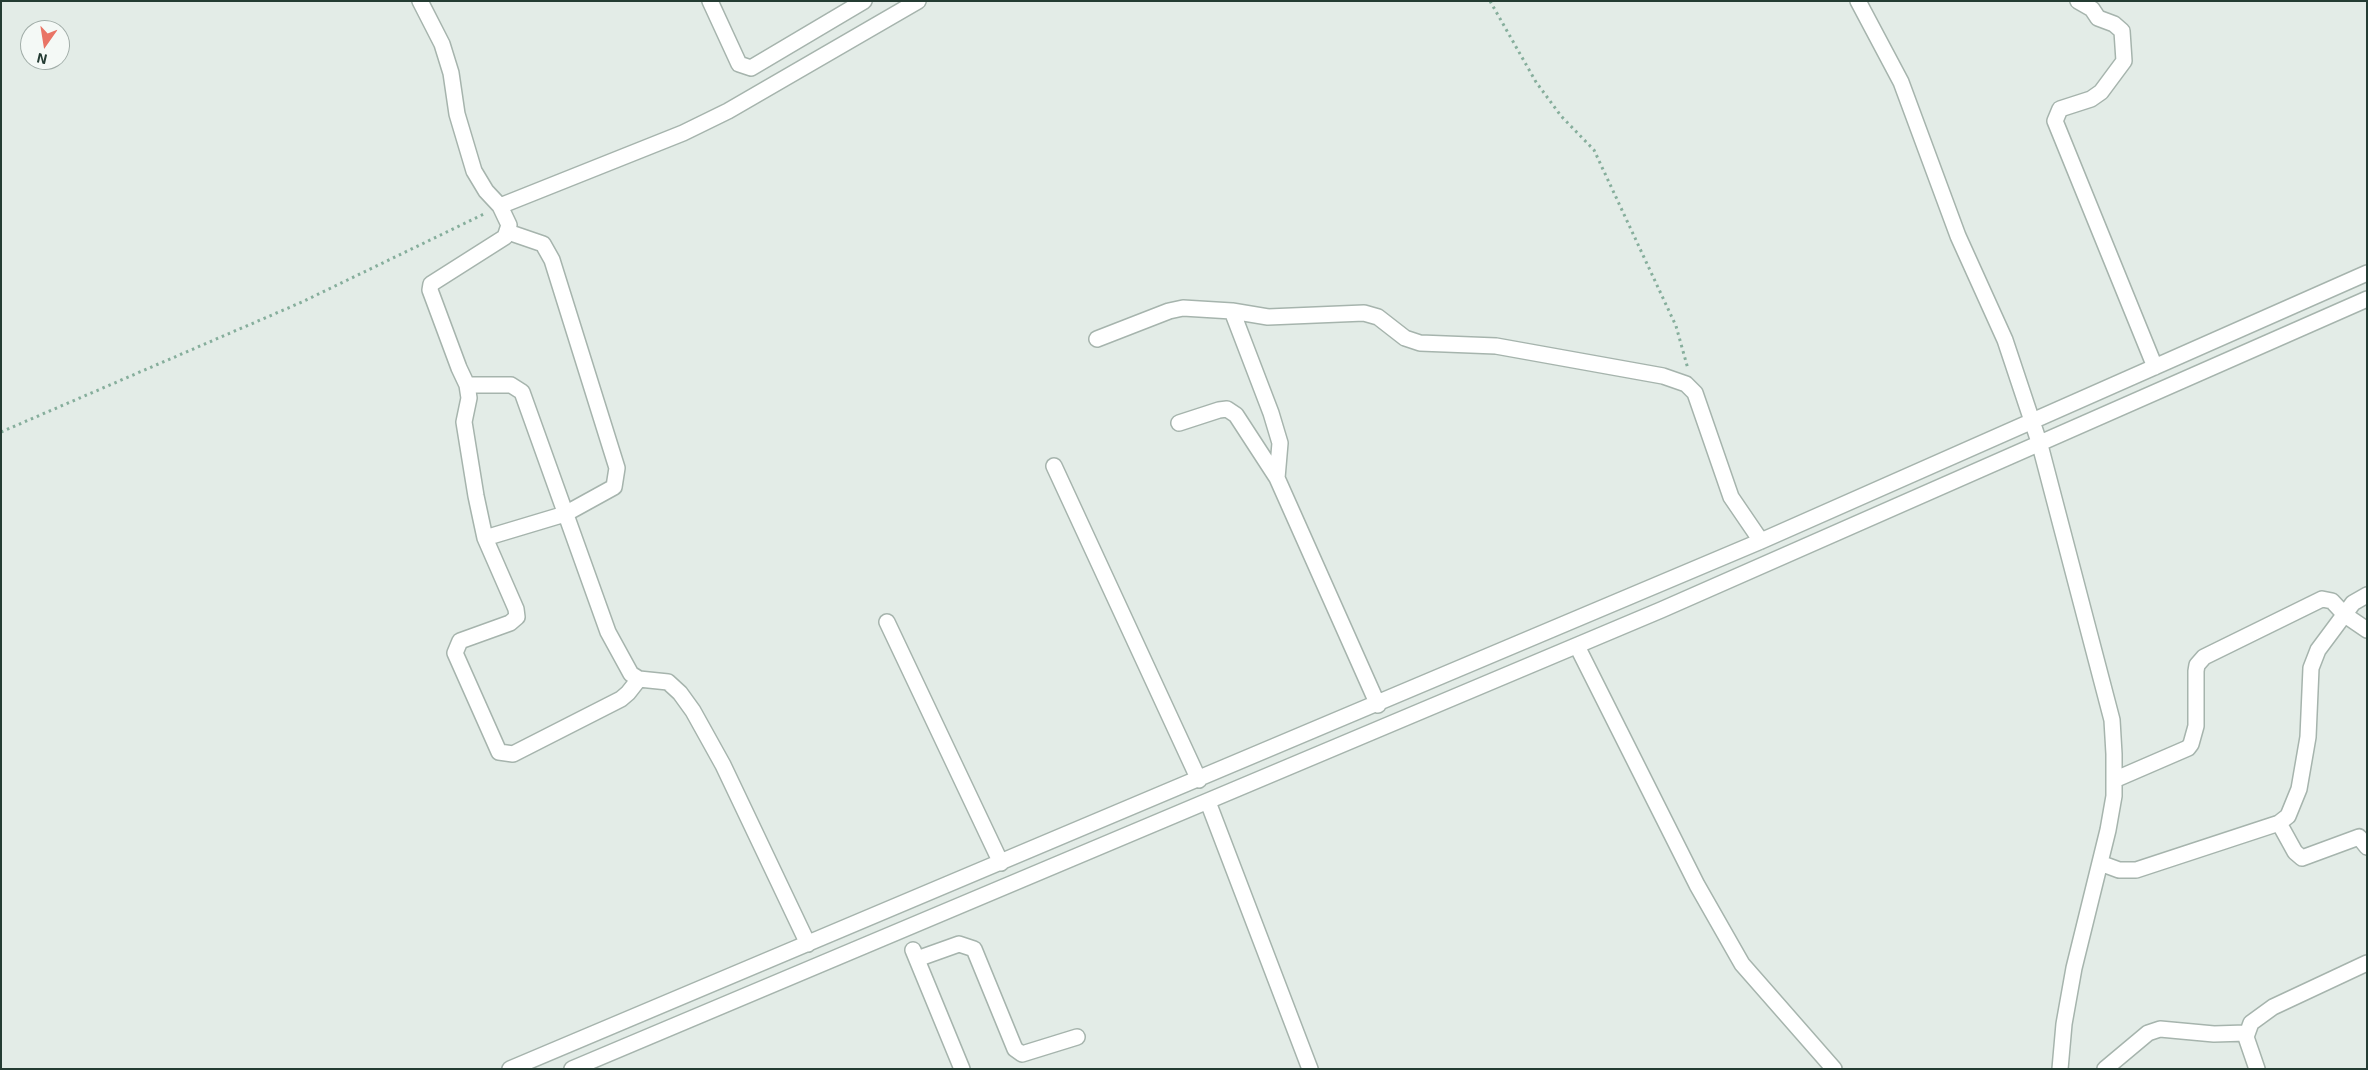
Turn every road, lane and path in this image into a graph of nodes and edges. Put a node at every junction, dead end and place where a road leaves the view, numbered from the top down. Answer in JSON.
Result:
{"nodes":[{"id":1,"x":420,"y":1,"type":"edge"},
{"id":2,"x":710,"y":1,"type":"edge"},
{"id":3,"x":864,"y":1,"type":"edge"},
{"id":4,"x":918,"y":1,"type":"edge"},
{"id":5,"x":1490,"y":1,"type":"edge"},
{"id":6,"x":1858,"y":1,"type":"edge"},
{"id":7,"x":2078,"y":1,"type":"edge"},
{"id":8,"x":500,"y":206,"type":"junction"},
{"id":9,"x":508,"y":232,"type":"junction"},
{"id":10,"x":2367,"y":273,"type":"edge"},
{"id":11,"x":2366,"y":300,"type":"edge"},
{"id":12,"x":1232,"y":311,"type":"junction"},
{"id":13,"x":1097,"y":339,"type":"dead end"},
{"id":14,"x":2155,"y":367,"type":"junction"},
{"id":15,"x":468,"y":384,"type":"junction"},
{"id":16,"x":1686,"y":384,"type":"junction"},
{"id":17,"x":2032,"y":422,"type":"junction"},
{"id":18,"x":1179,"y":423,"type":"dead end"},
{"id":19,"x":1,"y":432,"type":"edge"},
{"id":20,"x":2040,"y":444,"type":"junction"},
{"id":21,"x":1054,"y":466,"type":"dead end"},
{"id":22,"x":1277,"y":478,"type":"junction"},
{"id":23,"x":564,"y":514,"type":"junction"},
{"id":24,"x":485,"y":538,"type":"junction"},
{"id":25,"x":1761,"y":541,"type":"junction"},
{"id":26,"x":2367,"y":595,"type":"edge"},
{"id":27,"x":2345,"y":614,"type":"junction"},
{"id":28,"x":887,"y":622,"type":"dead end"},
{"id":29,"x":2367,"y":630,"type":"edge"},
{"id":30,"x":1577,"y":646,"type":"junction"},
{"id":31,"x":639,"y":679,"type":"junction"},
{"id":32,"x":1378,"y":704,"type":"junction"},
{"id":33,"x":1198,"y":780,"type":"junction"},
{"id":34,"x":2114,"y":780,"type":"junction"},
{"id":35,"x":1208,"y":802,"type":"junction"},
{"id":36,"x":2279,"y":823,"type":"junction"},
{"id":37,"x":2367,"y":847,"type":"edge"},
{"id":38,"x":1001,"y":863,"type":"junction"},
{"id":39,"x":2100,"y":863,"type":"junction"},
{"id":40,"x":808,"y":944,"type":"junction"},
{"id":41,"x":2367,"y":963,"type":"edge"},
{"id":42,"x":2246,"y":1033,"type":"junction"},
{"id":43,"x":1077,"y":1037,"type":"dead end"},
{"id":44,"x":510,"y":1069,"type":"edge"},
{"id":45,"x":572,"y":1069,"type":"edge"},
{"id":46,"x":962,"y":1069,"type":"edge"},
{"id":47,"x":1310,"y":1069,"type":"edge"},
{"id":48,"x":1834,"y":1069,"type":"edge"},
{"id":49,"x":2060,"y":1069,"type":"edge"},
{"id":50,"x":2105,"y":1069,"type":"edge"},
{"id":51,"x":2257,"y":1069,"type":"edge"}],
"edges":[{"from":1,"to":8,"type":"street"},
{"from":2,"to":3,"type":"street"},
{"from":4,"to":8,"type":"street"},
{"from":5,"to":16,"type":"path"},
{"from":6,"to":17,"type":"street"},
{"from":7,"to":14,"type":"street"},
{"from":8,"to":9,"type":"street"},
{"from":8,"to":19,"type":"path"},
{"from":9,"to":15,"type":"street"},
{"from":9,"to":23,"type":"street"},
{"from":10,"to":14,"type":"street"},
{"from":11,"to":20,"type":"street"},
{"from":12,"to":13,"type":"street"},
{"from":12,"to":16,"type":"street"},
{"from":12,"to":22,"type":"street"},
{"from":14,"to":17,"type":"street"},
{"from":15,"to":23,"type":"street"},
{"from":15,"to":24,"type":"street"},
{"from":16,"to":25,"type":"street"},
{"from":17,"to":20,"type":"street"},
{"from":17,"to":25,"type":"street"},
{"from":18,"to":22,"type":"street"},
{"from":20,"to":30,"type":"street"},
{"from":20,"to":34,"type":"street"},
{"from":21,"to":33,"type":"street"},
{"from":22,"to":32,"type":"street"},
{"from":23,"to":24,"type":"street"},
{"from":23,"to":31,"type":"street"},
{"from":24,"to":31,"type":"street"},
{"from":25,"to":32,"type":"street"},
{"from":26,"to":27,"type":"street"},
{"from":27,"to":29,"type":"street"},
{"from":27,"to":34,"type":"street"},
{"from":27,"to":36,"type":"street"},
{"from":28,"to":38,"type":"street"},
{"from":30,"to":35,"type":"street"},
{"from":30,"to":48,"type":"street"},
{"from":31,"to":40,"type":"street"},
{"from":32,"to":33,"type":"street"},
{"from":33,"to":38,"type":"street"},
{"from":34,"to":39,"type":"street"},
{"from":35,"to":45,"type":"street"},
{"from":35,"to":47,"type":"street"},
{"from":36,"to":37,"type":"street"},
{"from":36,"to":39,"type":"street"},
{"from":38,"to":40,"type":"street"},
{"from":39,"to":49,"type":"street"},
{"from":40,"to":44,"type":"street"},
{"from":41,"to":42,"type":"street"},
{"from":42,"to":50,"type":"street"},
{"from":42,"to":51,"type":"street"},
{"from":43,"to":46,"type":"street"}]}
